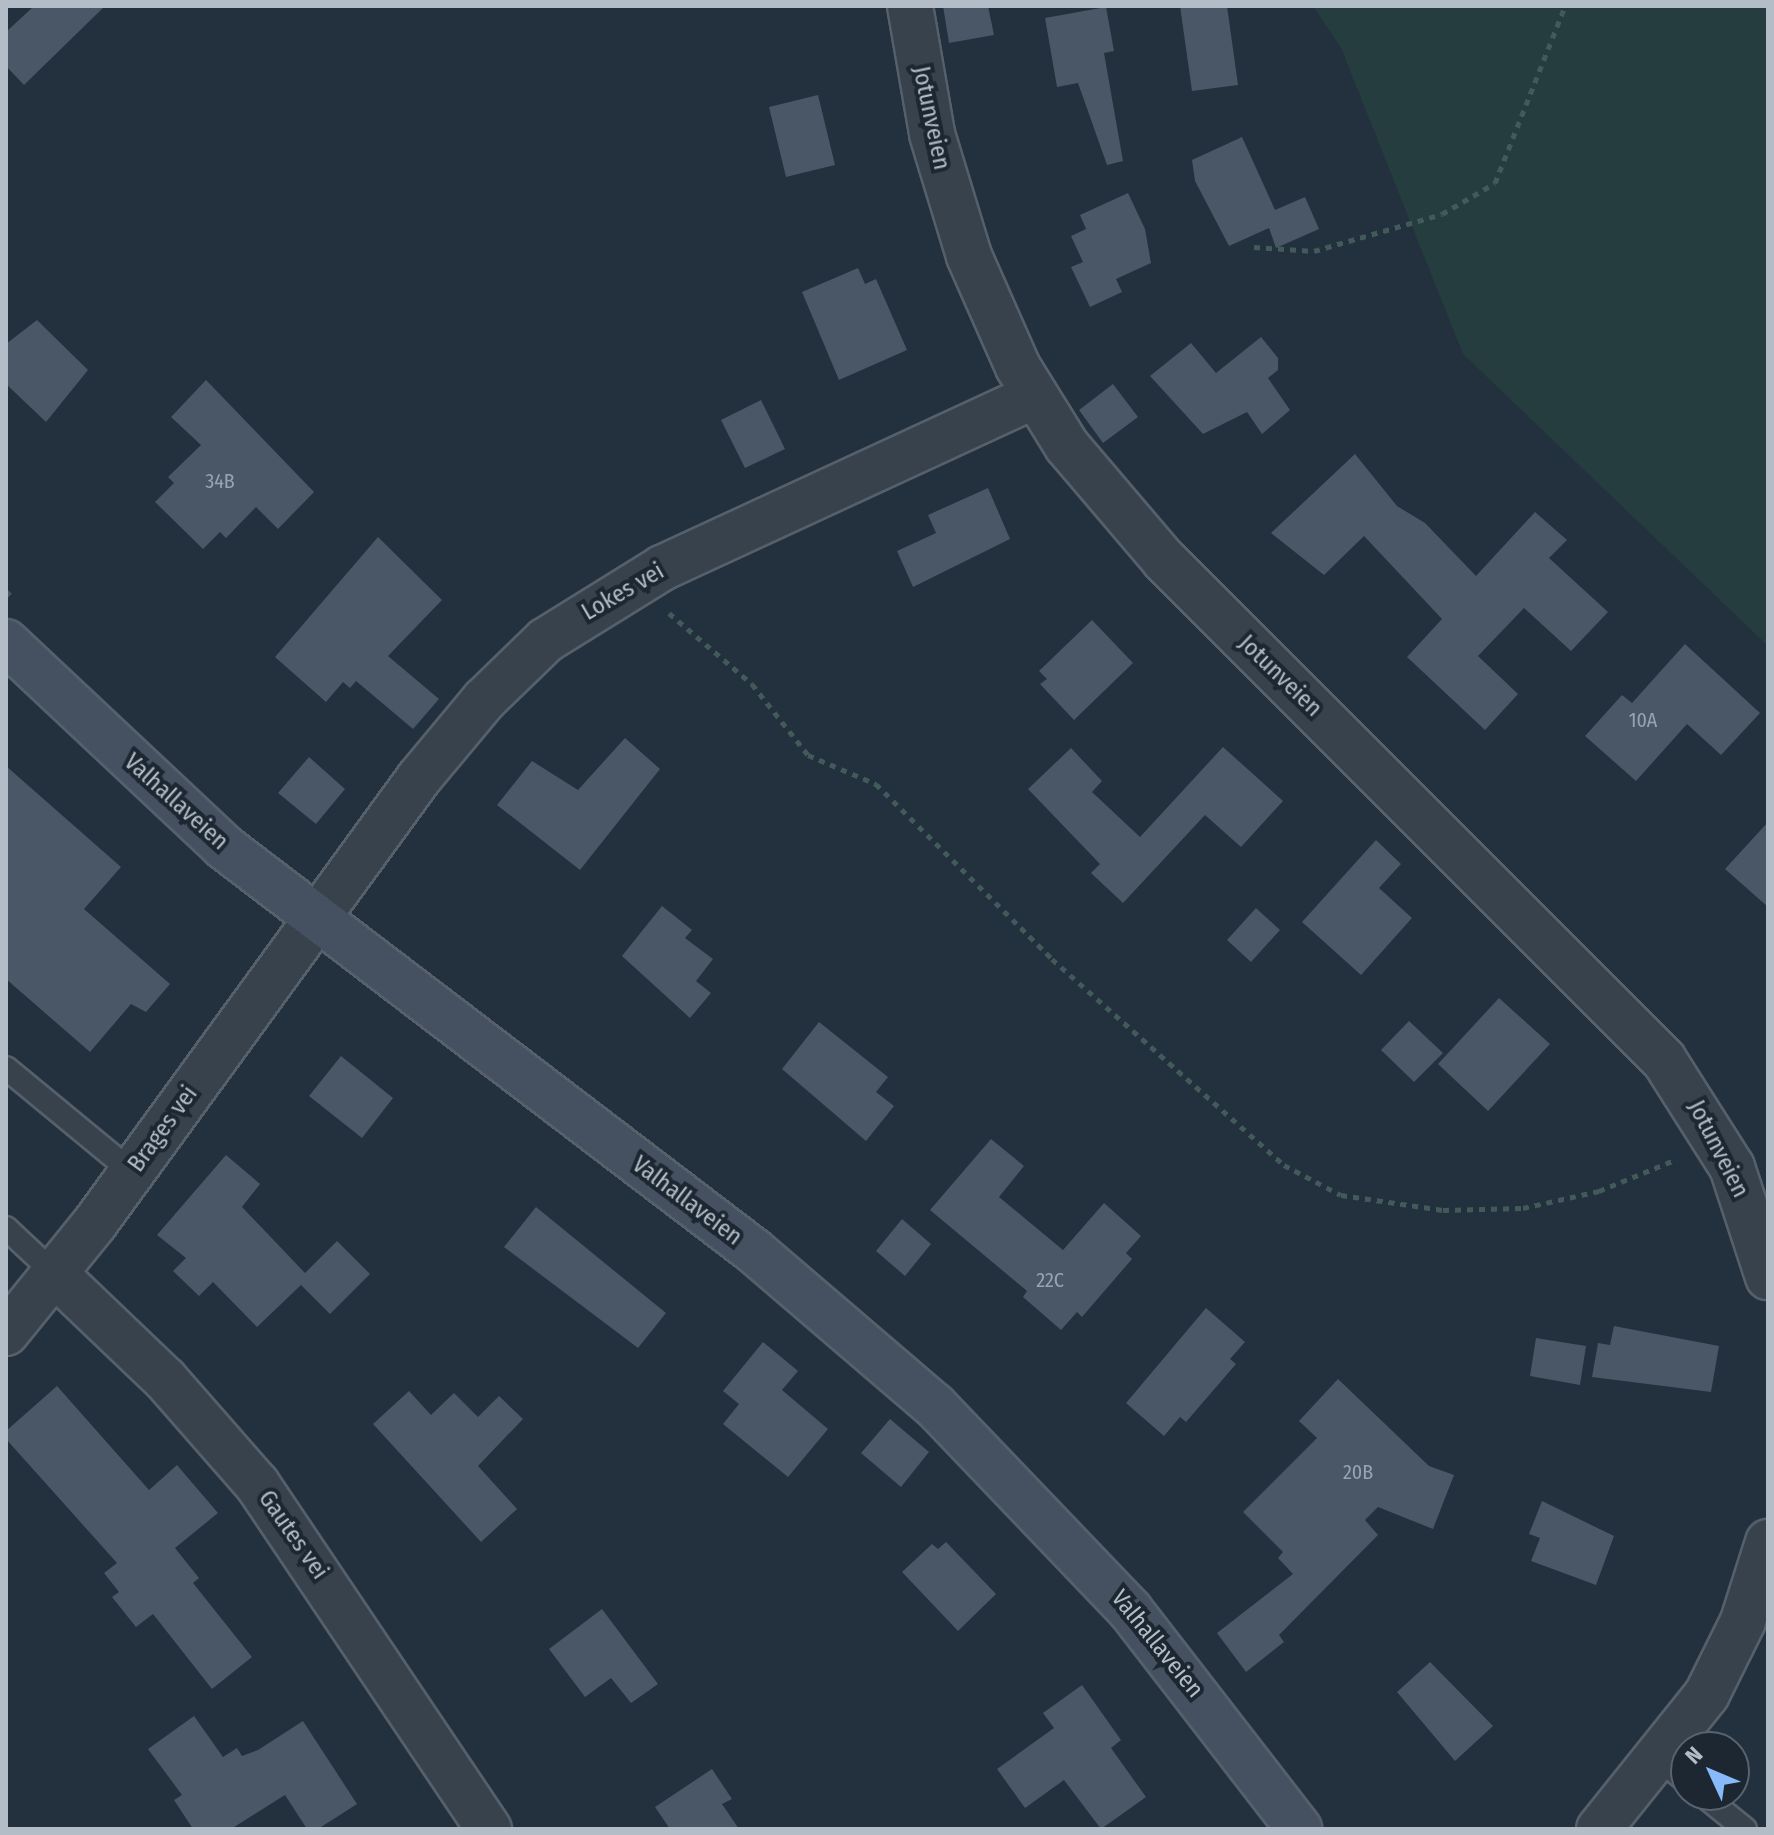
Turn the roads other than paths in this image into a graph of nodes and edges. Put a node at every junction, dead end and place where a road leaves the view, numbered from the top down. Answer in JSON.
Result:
{"nodes":[{"id":1,"x":910,"y":6,"type":"edge"},
{"id":2,"x":1034,"y":396,"type":"junction"},
{"id":3,"x":11,"y":658,"type":"edge"},
{"id":4,"x":315,"y":919,"type":"junction"},
{"id":5,"x":6,"y":1068,"type":"edge"},
{"id":6,"x":132,"y":1172,"type":"junction"},
{"id":7,"x":6,"y":1228,"type":"edge"},
{"id":8,"x":56,"y":1275,"type":"junction"},
{"id":9,"x":1768,"y":1277,"type":"edge"},
{"id":10,"x":6,"y":1333,"type":"edge"},
{"id":11,"x":1768,"y":1542,"type":"edge"},
{"id":12,"x":1691,"y":1731,"type":"edge"},
{"id":13,"x":1670,"y":1771,"type":"edge"},
{"id":14,"x":1723,"y":1811,"type":"edge"},
{"id":15,"x":489,"y":1829,"type":"edge"},
{"id":16,"x":1299,"y":1829,"type":"edge"},
{"id":17,"x":1599,"y":1829,"type":"edge"},
{"id":18,"x":1745,"y":1829,"type":"edge"}],
"edges":[{"from":1,"to":2,"type":"street","name":"Jotunveien"},
{"from":2,"to":4,"type":"street","name":"Lokes vei"},
{"from":2,"to":9,"type":"street","name":"Jotunveien"},
{"from":3,"to":4,"type":"street","name":"Valhallaveien"},
{"from":4,"to":6,"type":"street","name":"Brages vei"},
{"from":4,"to":16,"type":"street","name":"Valhallaveien"},
{"from":5,"to":6,"type":"lane"},
{"from":6,"to":8,"type":"street","name":"Brages vei"},
{"from":7,"to":8,"type":"lane"},
{"from":8,"to":10,"type":"street","name":"Brages vei"},
{"from":8,"to":15,"type":"street","name":"Gautes vei"},
{"from":11,"to":12,"type":"street"},
{"from":13,"to":17,"type":"street"},
{"from":14,"to":18,"type":"lane"}]}
